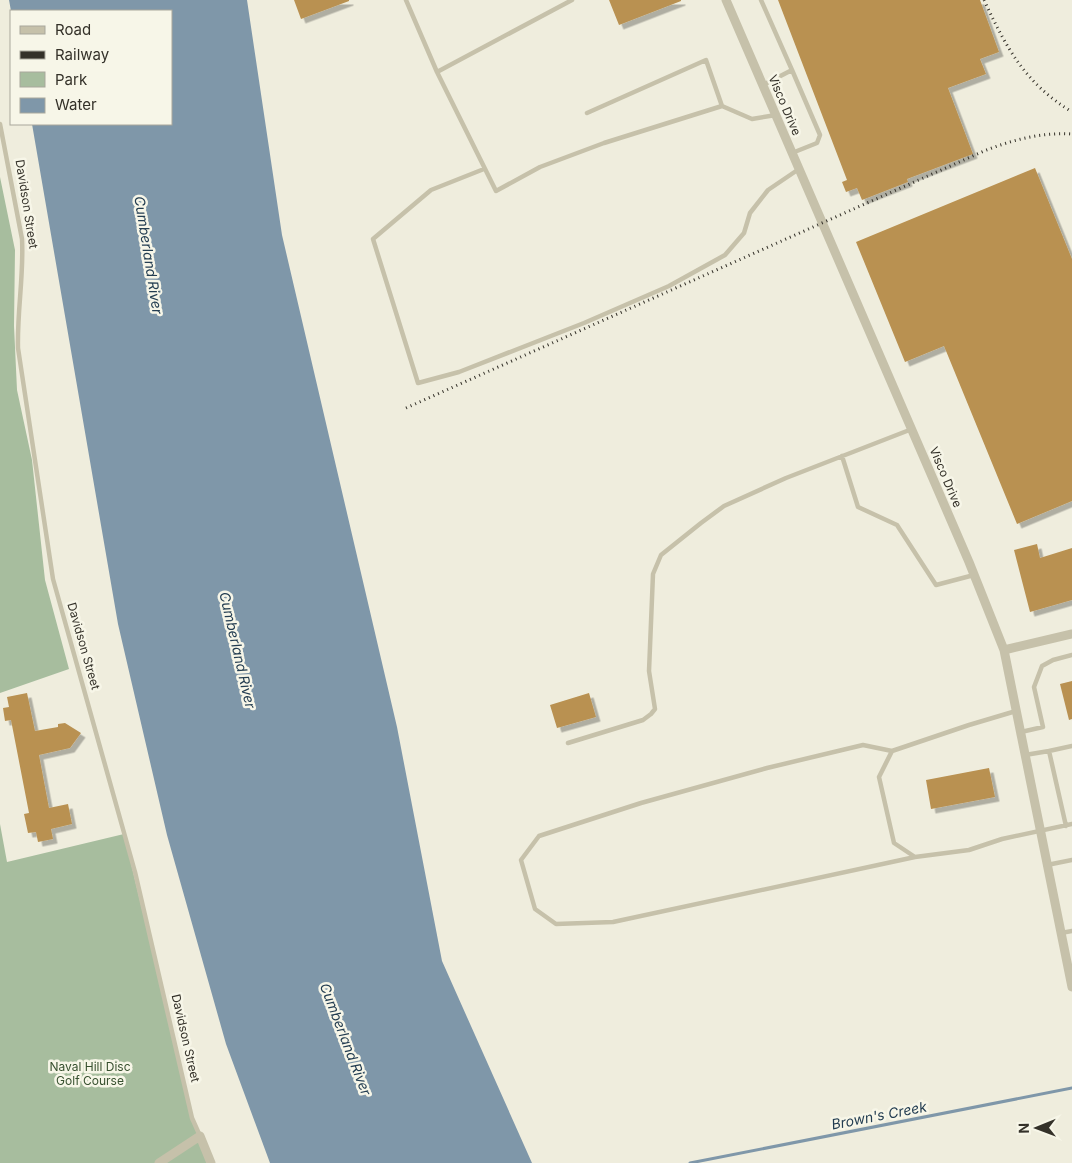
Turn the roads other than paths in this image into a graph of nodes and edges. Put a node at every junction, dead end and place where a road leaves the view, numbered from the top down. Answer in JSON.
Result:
{"nodes":[{"id":1,"x":406,"y":0,"type":"edge"},
{"id":2,"x":572,"y":0,"type":"edge"},
{"id":3,"x":726,"y":0,"type":"edge"},
{"id":4,"x":761,"y":0,"type":"edge"},
{"id":5,"x":792,"y":70,"type":"junction"},
{"id":6,"x":436,"y":72,"type":"junction"},
{"id":7,"x":763,"y":85,"type":"junction"},
{"id":8,"x":722,"y":106,"type":"junction"},
{"id":9,"x":587,"y":113,"type":"dead end"},
{"id":10,"x":777,"y":115,"type":"junction"},
{"id":11,"x":0,"y":124,"type":"edge"},
{"id":12,"x":792,"y":153,"type":"junction"},
{"id":13,"x":484,"y":169,"type":"junction"},
{"id":14,"x":799,"y":169,"type":"junction"},
{"id":15,"x":912,"y":429,"type":"junction"},
{"id":16,"x":842,"y":456,"type":"junction"},
{"id":17,"x":974,"y":575,"type":"junction"},
{"id":18,"x":1072,"y":634,"type":"edge"},
{"id":19,"x":1004,"y":650,"type":"junction"},
{"id":20,"x":1072,"y":655,"type":"edge"},
{"id":21,"x":1016,"y":711,"type":"junction"},
{"id":22,"x":1020,"y":732,"type":"junction"},
{"id":23,"x":568,"y":743,"type":"dead end"},
{"id":24,"x":1072,"y":746,"type":"edge"},
{"id":25,"x":892,"y":751,"type":"junction"},
{"id":26,"x":1049,"y":751,"type":"junction"},
{"id":27,"x":1025,"y":755,"type":"junction"},
{"id":28,"x":1072,"y":824,"type":"edge"},
{"id":29,"x":1066,"y":826,"type":"junction"},
{"id":30,"x":1041,"y":832,"type":"junction"},
{"id":31,"x":915,"y":857,"type":"junction"},
{"id":32,"x":1072,"y":860,"type":"edge"},
{"id":33,"x":1047,"y":865,"type":"junction"},
{"id":34,"x":1072,"y":931,"type":"edge"},
{"id":35,"x":1061,"y":933,"type":"junction"},
{"id":36,"x":1070,"y":965,"type":"edge"},
{"id":37,"x":1072,"y":987,"type":"edge"},
{"id":38,"x":200,"y":1136,"type":"junction"},
{"id":39,"x":159,"y":1163,"type":"edge"},
{"id":40,"x":211,"y":1163,"type":"edge"}],
"edges":[{"from":1,"to":6,"type":"lane"},
{"from":2,"to":6,"type":"lane"},
{"from":3,"to":7,"type":"street","name":"Visco Drive"},
{"from":4,"to":5,"type":"lane"},
{"from":5,"to":7,"type":"lane"},
{"from":5,"to":12,"type":"lane"},
{"from":6,"to":13,"type":"lane"},
{"from":7,"to":10,"type":"street","name":"Visco Drive"},
{"from":8,"to":9,"type":"lane"},
{"from":8,"to":10,"type":"lane"},
{"from":8,"to":13,"type":"lane"},
{"from":10,"to":12,"type":"street","name":"Visco Drive"},
{"from":11,"to":38,"type":"lane","name":"Davidson Street"},
{"from":12,"to":14,"type":"street","name":"Visco Drive"},
{"from":13,"to":14,"type":"lane"},
{"from":14,"to":15,"type":"street","name":"Visco Drive"},
{"from":15,"to":16,"type":"lane"},
{"from":15,"to":17,"type":"street","name":"Visco Drive"},
{"from":16,"to":17,"type":"lane"},
{"from":16,"to":23,"type":"lane"},
{"from":17,"to":19,"type":"street","name":"Visco Drive"},
{"from":18,"to":19,"type":"street"},
{"from":19,"to":21,"type":"street","name":"Visco Drive"},
{"from":20,"to":22,"type":"lane"},
{"from":21,"to":22,"type":"street","name":"Visco Drive"},
{"from":21,"to":25,"type":"lane"},
{"from":22,"to":27,"type":"street","name":"Visco Drive"},
{"from":24,"to":26,"type":"lane"},
{"from":25,"to":31,"type":"lane"},
{"from":25,"to":31,"type":"lane"},
{"from":26,"to":27,"type":"lane"},
{"from":26,"to":29,"type":"lane"},
{"from":27,"to":30,"type":"street","name":"Visco Drive"},
{"from":28,"to":29,"type":"lane"},
{"from":29,"to":30,"type":"lane"},
{"from":30,"to":31,"type":"lane"},
{"from":30,"to":33,"type":"street","name":"Visco Drive"},
{"from":32,"to":33,"type":"lane"},
{"from":33,"to":35,"type":"street","name":"Visco Drive"},
{"from":34,"to":35,"type":"lane"},
{"from":35,"to":36,"type":"street","name":"Visco Drive"},
{"from":36,"to":37,"type":"street","name":"Visco Drive"},
{"from":38,"to":39,"type":"street"},
{"from":38,"to":40,"type":"street","name":"Davidson Street"}]}
